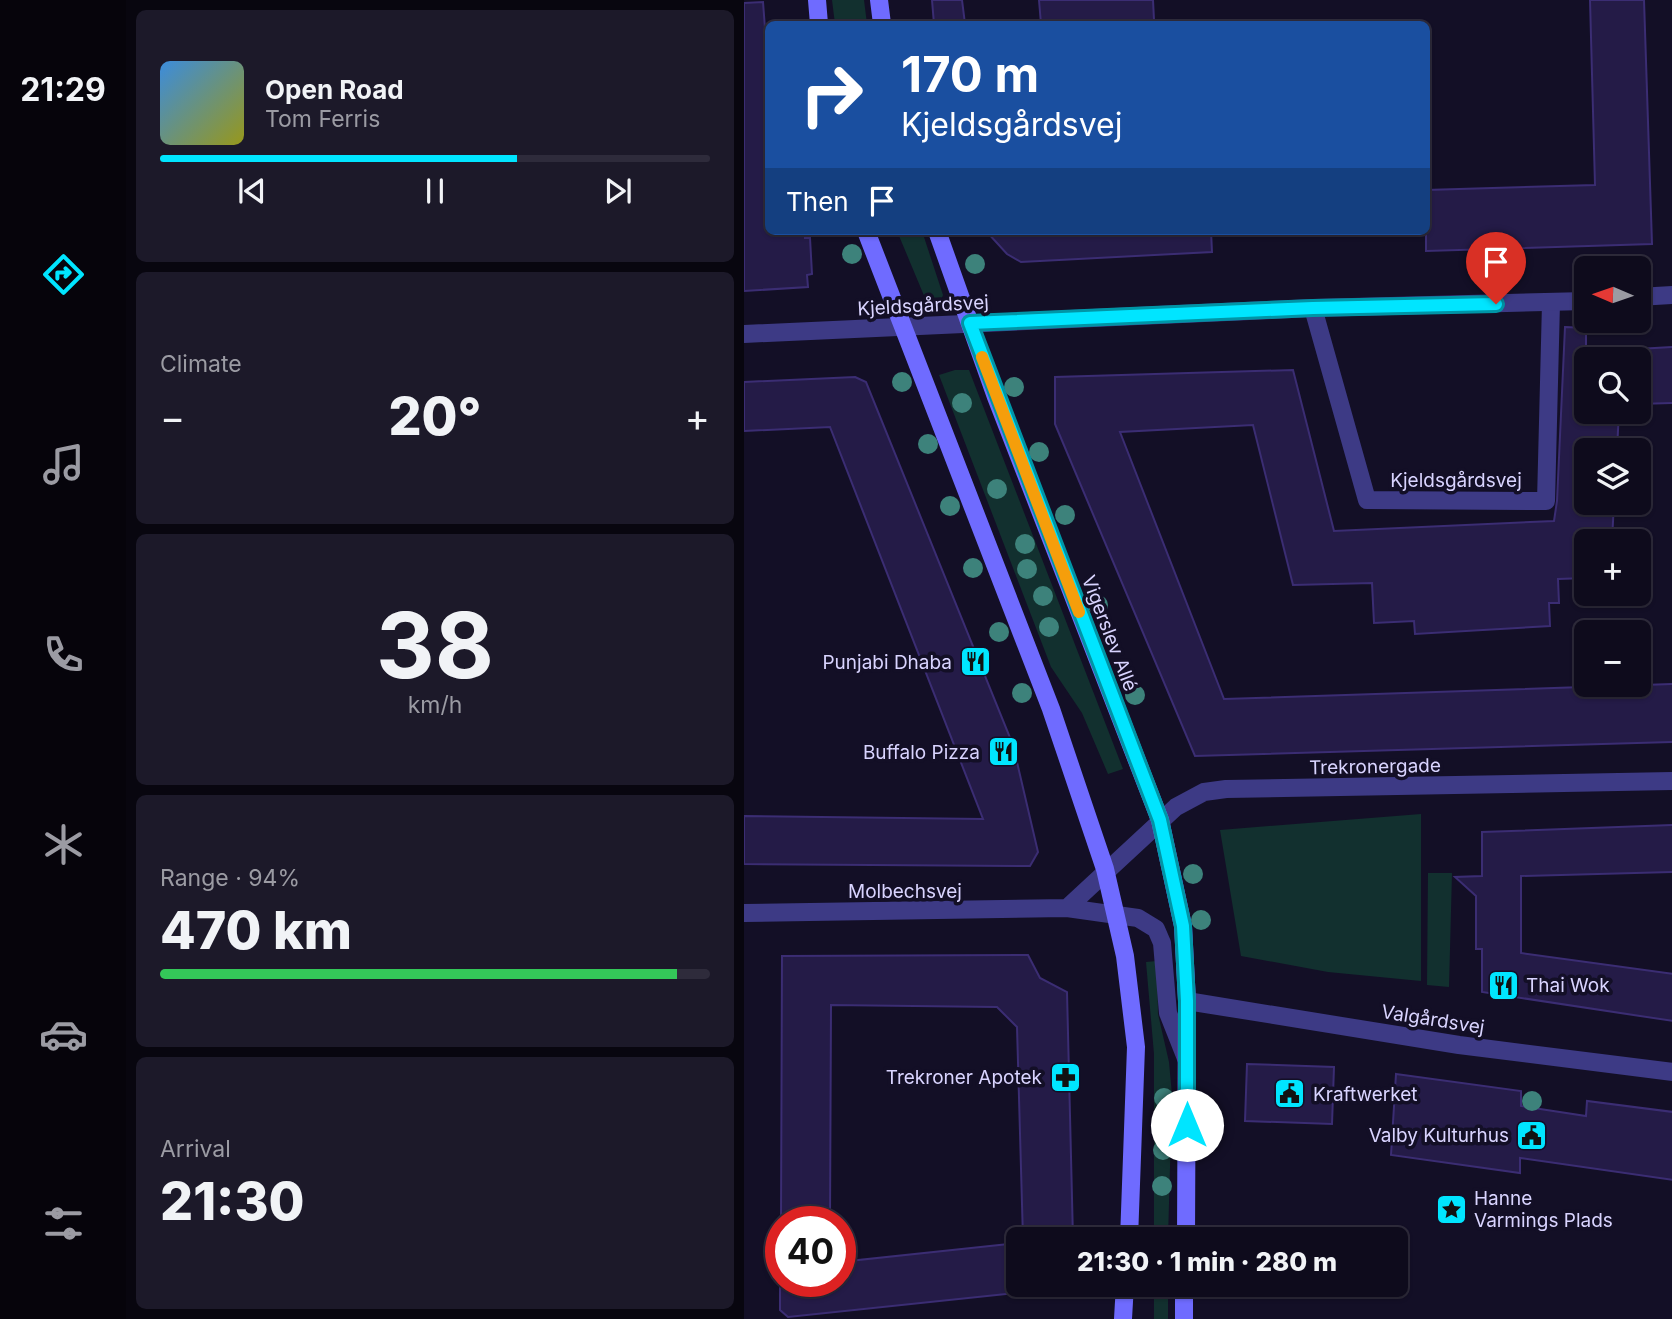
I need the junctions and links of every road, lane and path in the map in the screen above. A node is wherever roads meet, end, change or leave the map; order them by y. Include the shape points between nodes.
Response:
1 (817, 0) edge
2 (879, 0) edge
3 (819, 21) edge
4 (882, 21) edge
5 (868, 235) edge
6 (938, 235) edge
7 (1672, 295) edge
8 (1651, 296) edge
9 (1574, 302) edge
10 (1551, 303) junction
11 (1313, 308) junction
12 (970, 323) junction
13 (903, 327) junction
14 (744, 334) edge
15 (1672, 781) edge
16 (1160, 820) junction
17 (1105, 869) junction
18 (1067, 908) junction
19 (1115, 912) junction
20 (744, 913) edge
21 (1187, 1001) junction
22 (1187, 1061) junction
23 (1672, 1072) edge
24 (1129, 1227) edge
25 (1186, 1227) edge
26 (1123, 1297) edge
27 (1184, 1297) edge
28 (1118, 1318) edge
29 (1183, 1319) edge

1 - 3 street
2 - 4 street
5 - 13 street
6 - 12 street, Vigerslev Allé
7 - 8 street
9 - 10 street, Kjeldsgårdsvej
10 - 11 street, Kjeldsgårdsvej
10 - 11 street, Kjeldsgårdsvej via 1546,501 1367,500
11 - 12 street, Kjeldsgårdsvej
12 - 13 street, Kjeldsgårdsvej
12 - 16 street, Vigerslev Allé
13 - 14 street, Kjeldsgårdsvej
13 - 17 street via 1051,709
15 - 16 street, Trekronergade via 1226,789 1193,796
16 - 17 street, Trekronergade
16 - 21 street, Vigerslev Allé via 1180,908
17 - 18 street
17 - 19 street
18 - 19 street, Molbechsvej
18 - 20 street, Molbechsvej
19 - 22 street, Vigerslev Allé via 1145,920 1160,935 1168,1013
19 - 24 street via 1136,1047
21 - 22 street, Vigerslev Allé
21 - 23 street, Valgårdsvej via 1459,1045
22 - 25 street, Vigerslev Allé
26 - 28 street
27 - 29 street

